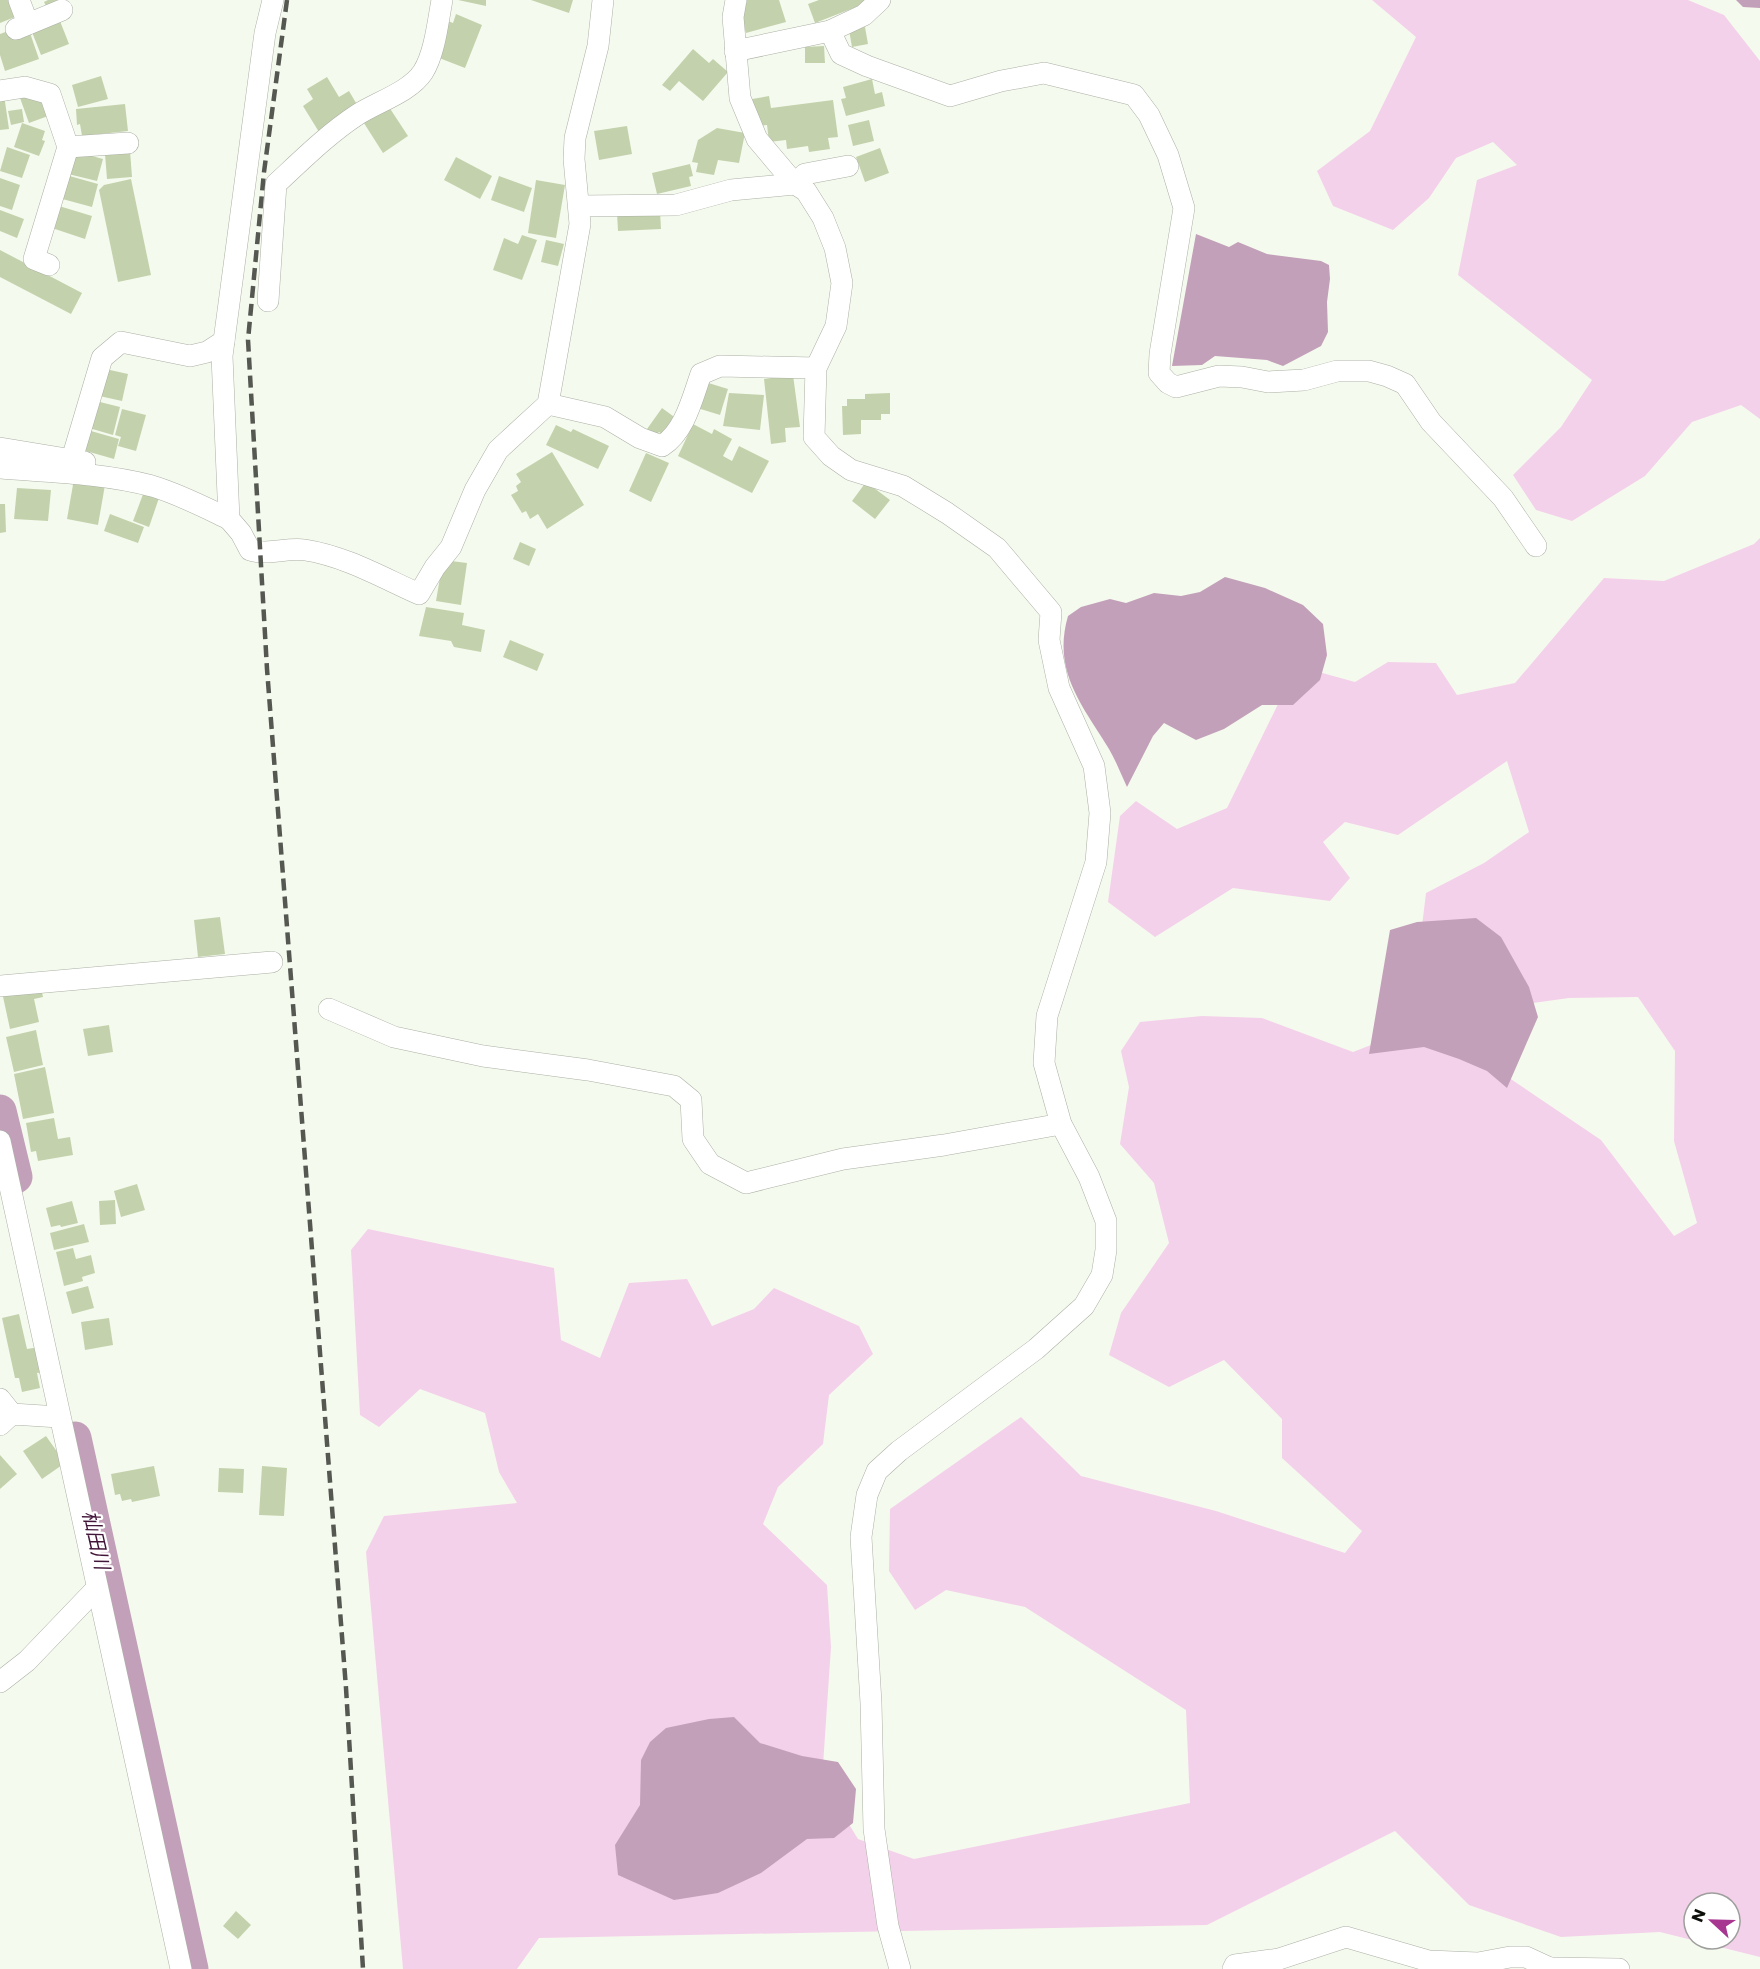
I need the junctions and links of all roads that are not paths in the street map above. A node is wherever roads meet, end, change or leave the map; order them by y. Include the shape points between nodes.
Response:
1 (19, 0) edge
2 (273, 0) edge
3 (441, 0) edge
4 (603, 0) edge
5 (736, 0) edge
6 (880, 0) edge
7 (62, 10) dead end
8 (830, 31) junction
9 (735, 51) junction
10 (0, 91) edge
11 (128, 143) dead end
12 (68, 147) junction
13 (848, 166) dead end
14 (795, 184) junction
15 (579, 206) junction
16 (49, 265) dead end
17 (268, 301) dead end
18 (224, 341) junction
19 (816, 369) junction
20 (548, 404) junction
21 (0, 448) edge
22 (72, 459) junction
23 (0, 468) edge
24 (229, 511) junction
25 (1536, 546) dead end
26 (272, 962) dead end
27 (0, 986) edge
28 (329, 1009) dead end
29 (1061, 1124) junction
30 (0, 1141) edge
31 (4, 1412) edge
32 (59, 1417) junction
33 (98, 1588) junction
34 (0, 1682) edge
35 (181, 1969) edge
36 (900, 1969) edge
37 (1233, 1969) edge
38 (1551, 1969) edge
39 (1618, 1969) edge

1 - 7 street via 22,27
2 - 18 street via 265,33
3 - 17 street via 435,38 423,73 400,92 358,114 311,150 276,184
4 - 15 street via 598,46 575,138
5 - 9 street
6 - 8 street via 864,15
8 - 9 street
8 - 25 street via 841,54 950,96 1044,72 1134,95 1149,115 1168,155 1184,208 1159,373 1176,387 1219,376 1268,382 1304,380 1338,371 1369,371 1405,384 1431,422 1503,498
9 - 14 street via 740,98 757,139
10 - 12 street via 25,87 50,94
11 - 12 street
12 - 16 street via 34,259
13 - 14 street via 805,174
14 - 15 street via 731,190 676,205
14 - 19 street via 806,191 824,218 842,283 836,326
15 - 20 street via 580,224
18 - 22 street via 207,352 190,356 121,342 102,358
18 - 24 street
19 - 20 street via 720,366 701,374 673,439 662,446 605,417
19 - 29 street via 814,436 831,456 851,470 903,486 998,548 1051,612 1049,640 1059,688 1095,766 1100,813 1096,862 1047,1016 1044,1063
20 - 24 street via 498,450 475,490 451,547 419,594 347,562 304,550 261,554 250,550
21 - 22 street
22 - 24 street via 191,486
23 - 24 street via 109,477 152,486
26 - 27 street
28 - 29 street via 394,1037 460,1052 674,1086 691,1100 693,1139 710,1164 746,1183 843,1159
29 - 36 street via 1089,1177 1106,1221 1102,1275 1084,1306 1036,1349 899,1450 877,1472 867,1495 861,1537 874,1829 888,1926
30 - 32 street
31 - 32 street
32 - 33 street
33 - 34 street via 27,1661
33 - 35 street
37 - 38 street via 1235,1965 1279,1959 1346,1937 1429,1961 1478,1963 1526,1957
38 - 39 street

